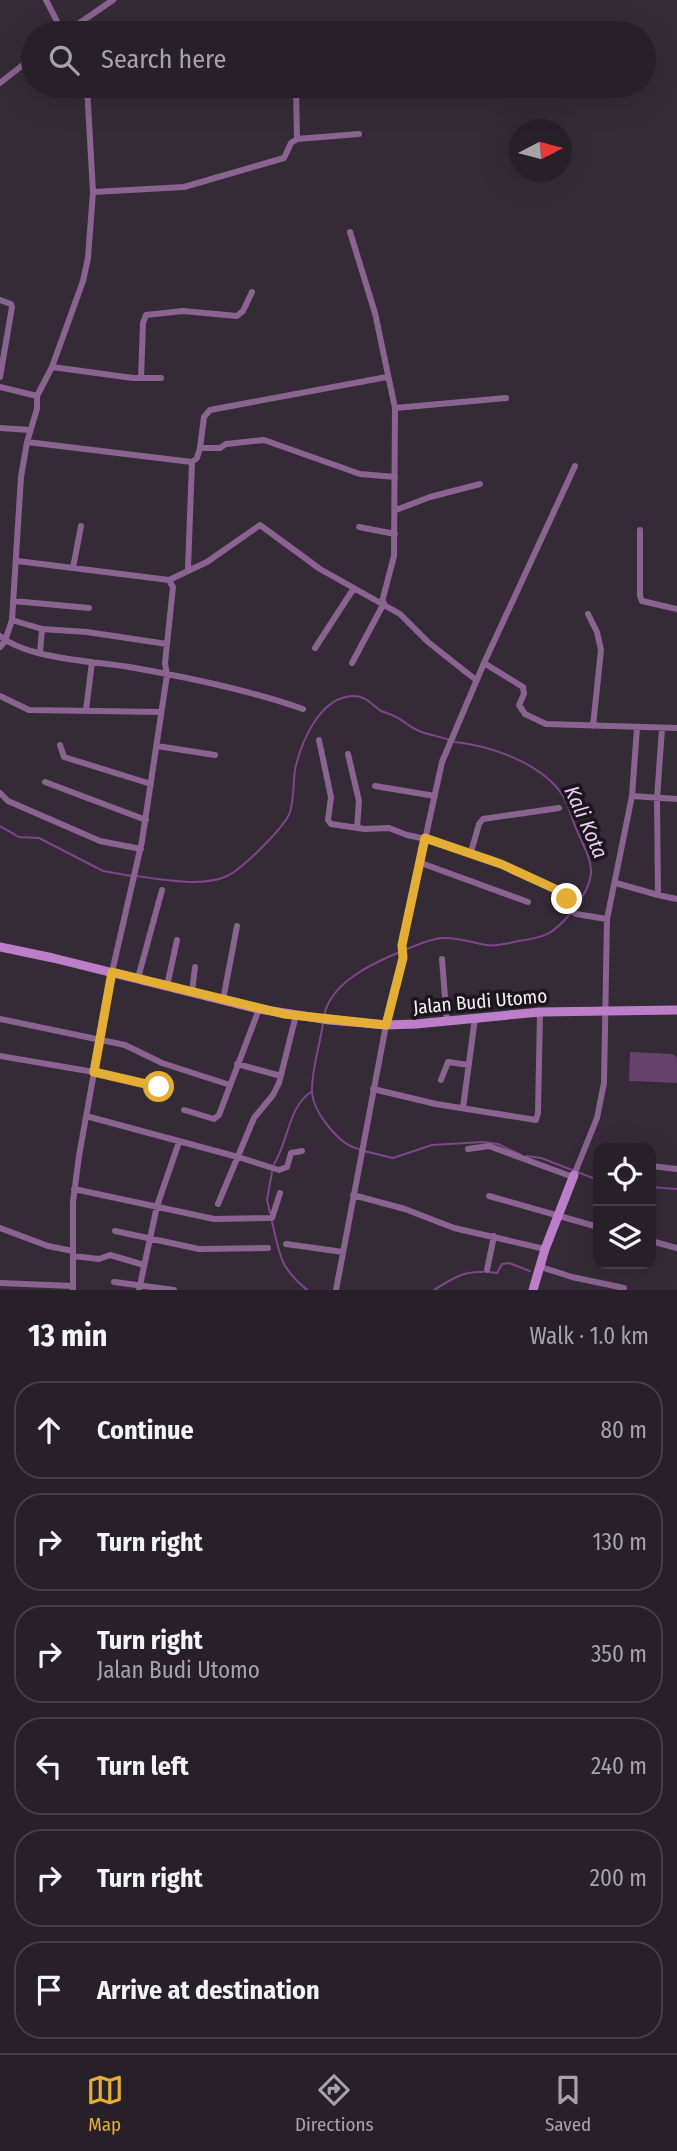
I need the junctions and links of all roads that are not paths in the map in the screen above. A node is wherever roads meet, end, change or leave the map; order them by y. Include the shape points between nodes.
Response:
1 (46, 0) edge
2 (113, 0) edge
3 (57, 21) edge
4 (82, 21) edge
5 (21, 66) edge
6 (0, 83) edge
7 (88, 98) edge
8 (296, 98) edge
9 (359, 134) dead end
10 (297, 139) junction
11 (93, 192) junction
12 (350, 232) dead end
13 (252, 292) dead end
14 (0, 300) edge
15 (52, 367) junction
16 (0, 377) edge
17 (161, 377) dead end
18 (387, 377) junction
19 (141, 378) junction
20 (0, 387) edge
21 (37, 396) junction
22 (506, 398) dead end
23 (395, 408) junction
24 (0, 428) edge
25 (30, 430) junction
26 (27, 442) junction
27 (200, 448) junction
28 (192, 462) junction
29 (575, 466) dead end
30 (395, 477) junction
31 (480, 484) dead end
32 (396, 510) junction
33 (81, 526) dead end
34 (359, 527) dead end
35 (640, 530) dead end
36 (395, 534) junction
37 (17, 561) junction
38 (73, 568) junction
39 (188, 569) junction
40 (169, 580) junction
41 (354, 588) junction
42 (13, 601) junction
43 (383, 603) junction
44 (89, 608) dead end
45 (677, 609) edge
46 (589, 614) dead end
47 (12, 620) junction
48 (42, 629) junction
49 (3, 638) edge
50 (167, 644) junction
51 (0, 647) edge
52 (316, 648) dead end
53 (40, 653) junction
54 (92, 662) junction
55 (352, 663) dead end
56 (484, 663) junction
57 (167, 675) junction
58 (476, 680) junction
59 (0, 696) edge
60 (303, 709) dead end
61 (86, 710) junction
62 (162, 712) junction
63 (593, 726) junction
64 (637, 728) junction
65 (662, 728) junction
66 (677, 728) edge
67 (319, 740) dead end
68 (60, 745) dead end
69 (157, 746) junction
70 (348, 754) dead end
71 (215, 755) dead end
72 (45, 782) dead end
73 (151, 784) junction
74 (375, 786) dead end
75 (0, 793) edge
76 (435, 796) junction
77 (632, 796) junction
78 (657, 799) junction
79 (677, 799) edge
80 (559, 808) dead end
81 (146, 820) junction
82 (357, 828) junction
83 (425, 838) junction
84 (141, 849) junction
85 (471, 852) junction
86 (421, 863) junction
87 (616, 883) junction
88 (162, 890) dead end
89 (657, 895) junction
90 (677, 899) edge
91 (528, 902) dead end
92 (607, 919) junction
93 (237, 926) dead end
94 (177, 940) dead end
95 (0, 947) edge
96 (442, 959) dead end
97 (195, 967) dead end
98 (112, 972) junction
99 (138, 978) junction
100 (167, 986) junction
101 (192, 992) junction
102 (223, 1000) junction
103 (259, 1009) junction
104 (677, 1010) edge
105 (604, 1012) junction
106 (540, 1013) junction
107 (296, 1015) junction
108 (475, 1018) junction
109 (0, 1019) edge
110 (447, 1022) junction
111 (386, 1025) junction
112 (100, 1039) junction
113 (0, 1056) edge
114 (237, 1064) junction
115 (469, 1065) junction
116 (94, 1072) junction
117 (281, 1076) junction
118 (442, 1080) dead end
119 (230, 1084) junction
120 (159, 1087) dead end
121 (373, 1089) junction
122 (463, 1108) junction
123 (184, 1110) dead end
124 (86, 1116) junction
125 (179, 1142) junction
126 (468, 1149) dead end
127 (302, 1151) dead end
128 (238, 1157) junction
129 (656, 1167) edge
130 (677, 1169) edge
131 (575, 1173) junction
132 (74, 1189) junction
133 (280, 1193) dead end
134 (353, 1195) junction
135 (489, 1196) dead end
136 (218, 1204) dead end
137 (157, 1206) junction
138 (558, 1216) junction
139 (593, 1226) edge
140 (0, 1228) edge
141 (115, 1231) dead end
142 (494, 1236) junction
143 (148, 1238) junction
144 (656, 1242) edge
145 (286, 1244) dead end
146 (268, 1248) dead end
147 (677, 1248) edge
148 (545, 1249) junction
149 (342, 1252) junction
150 (73, 1253) junction
151 (144, 1265) junction
152 (541, 1267) junction
153 (487, 1270) dead end
154 (114, 1282) dead end
155 (0, 1283) edge
156 (624, 1287) dead end
157 (73, 1288) edge
158 (139, 1288) edge
159 (174, 1290) edge
160 (336, 1290) edge
161 (533, 1290) edge

1 - 3 street
2 - 4 street
5 - 6 street
7 - 11 street
8 - 10 street
9 - 10 street
10 - 11 street via 284,158 184,187
11 - 15 street via 86,271
12 - 18 street via 375,313
13 - 19 street via 237,316 183,311 146,315
14 - 16 street via 12,307
15 - 19 street
15 - 21 street
17 - 19 street
18 - 23 street
18 - 27 street via 207,412
20 - 21 street
21 - 25 street
22 - 23 street
23 - 30 street
24 - 25 street
25 - 26 street
26 - 28 street
26 - 37 street
27 - 28 street
27 - 30 street via 264,440 360,474
28 - 39 street
29 - 56 street
30 - 32 street
31 - 32 street
32 - 36 street
33 - 38 street
34 - 36 street
35 - 45 street via 640,596 644,602
36 - 43 street
37 - 38 street
37 - 42 street
38 - 40 street
39 - 40 street
39 - 41 street via 207,562 260,525
40 - 50 street via 173,587
41 - 43 street
41 - 52 street
42 - 44 street
42 - 47 street
43 - 55 street
43 - 58 street
46 - 63 street via 601,650
47 - 48 street
47 - 49 street
48 - 50 street
48 - 53 street
49 - 51 street
49 - 53 street
50 - 57 street
53 - 54 street
54 - 57 street
54 - 61 street
56 - 58 street
56 - 63 street via 523,687 519,705 531,718 546,724
57 - 60 street via 267,696
57 - 62 street
58 - 76 street via 447,749
59 - 61 street via 29,710
61 - 62 street
62 - 69 street
63 - 64 street
64 - 65 street
64 - 77 street
65 - 66 street
65 - 78 street
67 - 82 street via 331,797 328,820
68 - 73 street via 64,757
69 - 71 street
69 - 73 street
70 - 82 street via 359,801
72 - 81 street
73 - 81 street
74 - 76 street
75 - 84 street via 8,801 100,841
76 - 83 street
77 - 78 street
77 - 87 street
78 - 79 street
78 - 89 street
80 - 85 street via 483,820
81 - 84 street
82 - 83 street via 389,828
83 - 85 street
83 - 86 street
84 - 98 street
85 - 92 street via 564,893 566,906 576,914
86 - 91 street
86 - 111 street
87 - 89 street
87 - 92 street
88 - 99 street
89 - 90 street
92 - 105 street
93 - 102 street
94 - 100 street
95 - 98 street, Jalan Budi Utomo
96 - 110 street
97 - 101 street
98 - 99 street, Jalan Budi Utomo
98 - 112 street
99 - 100 street, Jalan Budi Utomo
100 - 101 street, Jalan Budi Utomo
101 - 102 street, Jalan Budi Utomo
102 - 103 street, Jalan Budi Utomo
103 - 107 street, Jalan Budi Utomo
103 - 114 street
104 - 105 street, Jalan Budi Utomo
105 - 106 street, Jalan Budi Utomo
105 - 131 street via 601,1104
106 - 108 street, Jalan Budi Utomo
106 - 122 street via 536,1120
107 - 111 street, Jalan Budi Utomo
107 - 117 street
108 - 110 street, Jalan Budi Utomo
108 - 115 street
109 - 112 street
110 - 111 street, Jalan Budi Utomo
111 - 121 street
112 - 116 street
112 - 119 street
113 - 116 street
114 - 117 street
114 - 119 street
115 - 118 street via 448,1062
115 - 122 street
116 - 120 street
116 - 124 street
117 - 128 street via 273,1095 254,1118
119 - 123 street via 214,1119
121 - 122 street
121 - 134 street
124 - 125 street
124 - 132 street
125 - 128 street
125 - 137 street
126 - 131 street via 489,1146
127 - 128 street via 291,1153 283,1170
128 - 136 street
129 - 130 street
131 - 138 street
132 - 137 street
132 - 150 street
133 - 137 street via 270,1219 214,1219
134 - 142 street
134 - 149 street
135 - 138 street
137 - 143 street
138 - 139 street
138 - 148 street
140 - 150 street
141 - 143 street
142 - 148 street
142 - 153 street
143 - 146 street via 214,1250
143 - 151 street
144 - 147 street
145 - 149 street
148 - 152 street
149 - 160 street
150 - 151 street via 103,1259 110,1255
150 - 157 street
151 - 158 street
152 - 156 street
152 - 161 street
154 - 158 street
155 - 157 street
158 - 159 street

